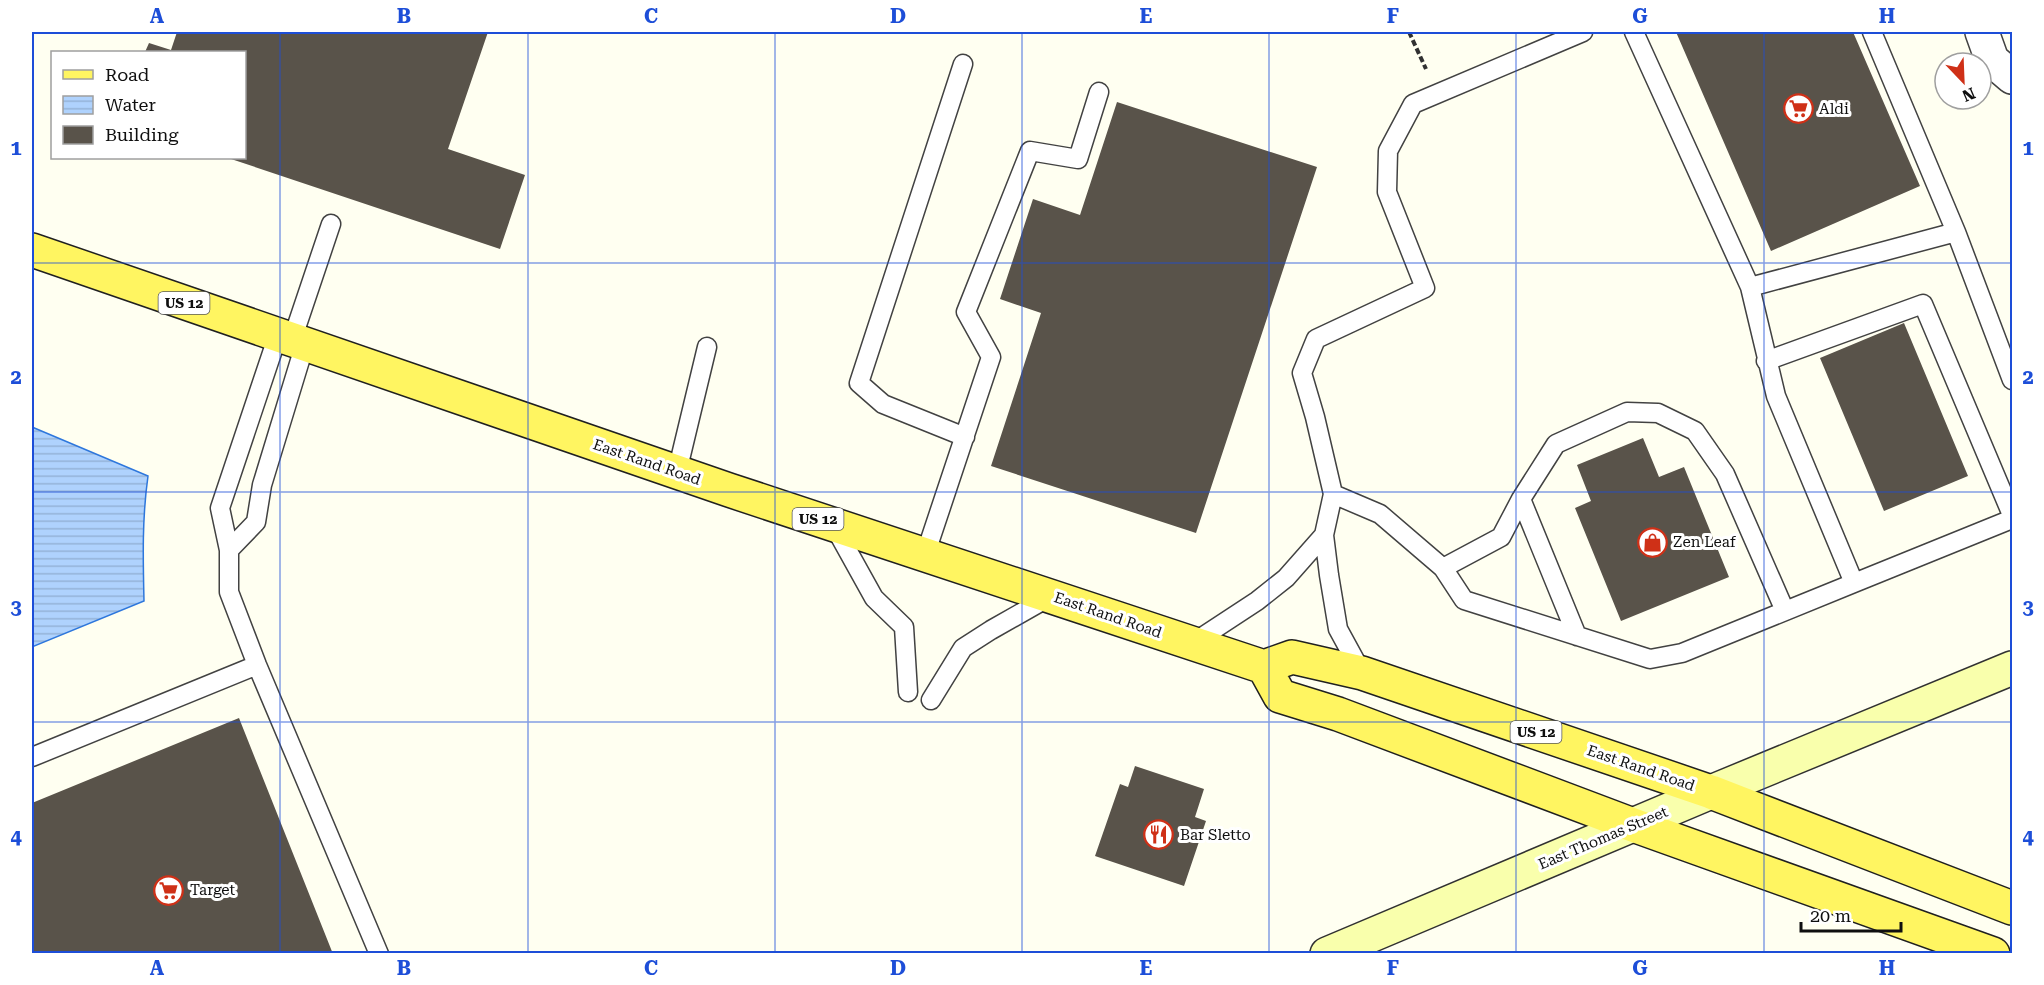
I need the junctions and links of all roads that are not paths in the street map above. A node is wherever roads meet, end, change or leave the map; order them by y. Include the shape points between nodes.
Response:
1 (1583, 32) edge
2 (1635, 32) edge
3 (1872, 32) edge
4 (1982, 32) edge
5 (963, 64) dead end
6 (2013, 77) edge
7 (1099, 92) dead end
8 (331, 224) dead end
9 (1956, 232) junction
10 (32, 250) edge
11 (1750, 287) junction
12 (292, 340) junction
13 (707, 347) dead end
14 (1766, 361) junction
15 (2013, 380) edge
16 (965, 436) junction
17 (677, 472) junction
18 (1333, 494) junction
19 (1521, 500) junction
20 (2013, 517) edge
21 (833, 524) junction
22 (1324, 536) junction
23 (229, 550) junction
24 (926, 555) junction
25 (1443, 568) junction
26 (1854, 583) junction
27 (1052, 596) junction
28 (1785, 611) junction
29 (1577, 636) junction
30 (1193, 644) junction
31 (257, 665) junction
32 (1264, 667) junction
33 (2013, 668) edge
34 (1362, 672) junction
35 (908, 692) dead end
36 (931, 700) dead end
37 (32, 757) edge
38 (1711, 792) junction
39 (1634, 825) junction
40 (2013, 908) edge
41 (379, 954) edge
42 (1327, 954) edge
43 (1993, 954) edge

1 - 18 lane via 1413,104 1388,151 1387,192 1425,288 1316,339 1302,373
2 - 11 lane
3 - 9 lane
4 - 6 street via 1992,60
5 - 16 lane via 859,383 883,404
7 - 16 lane via 1078,159 1030,151 966,312 992,357
8 - 12 lane
9 - 11 lane
9 - 15 lane
10 - 12 main road, East Rand Road / US 12
11 - 14 lane
12 - 17 main road, East Rand Road / US 12
12 - 23 lane via 256,522
12 - 23 lane via 220,507
13 - 17 lane
14 - 20 lane via 1923,304
14 - 26 lane via 1776,396
16 - 24 lane
17 - 21 main road, East Rand Road / US 12
18 - 22 lane
18 - 25 lane via 1380,514
19 - 25 lane via 1501,537
19 - 28 lane via 1556,444 1627,412 1658,413 1695,431 1725,474
19 - 29 lane
20 - 26 lane
21 - 24 main road, East Rand Road / US 12
21 - 35 lane via 874,598 904,627
22 - 30 lane via 1286,578
22 - 34 lane via 1338,629
23 - 31 lane via 229,592
24 - 27 main road, East Rand Road / US 12
25 - 29 lane via 1464,600
26 - 28 lane
27 - 30 main road, East Rand Road / US 12
27 - 36 lane via 963,648
28 - 29 lane via 1682,653 1650,659
30 - 32 main road, East Rand Road / US 12
31 - 37 lane
31 - 41 lane
32 - 34 main road, East Rand Road / US 12 via 1292,657
32 - 39 main road via 1280,696
33 - 38 street, East Thomas Street
34 - 38 main road, East Rand Road / US 12
38 - 39 street, East Thomas Street
38 - 40 main road, East Rand Road / US 12
39 - 42 street, East Thomas Street
39 - 43 main road

